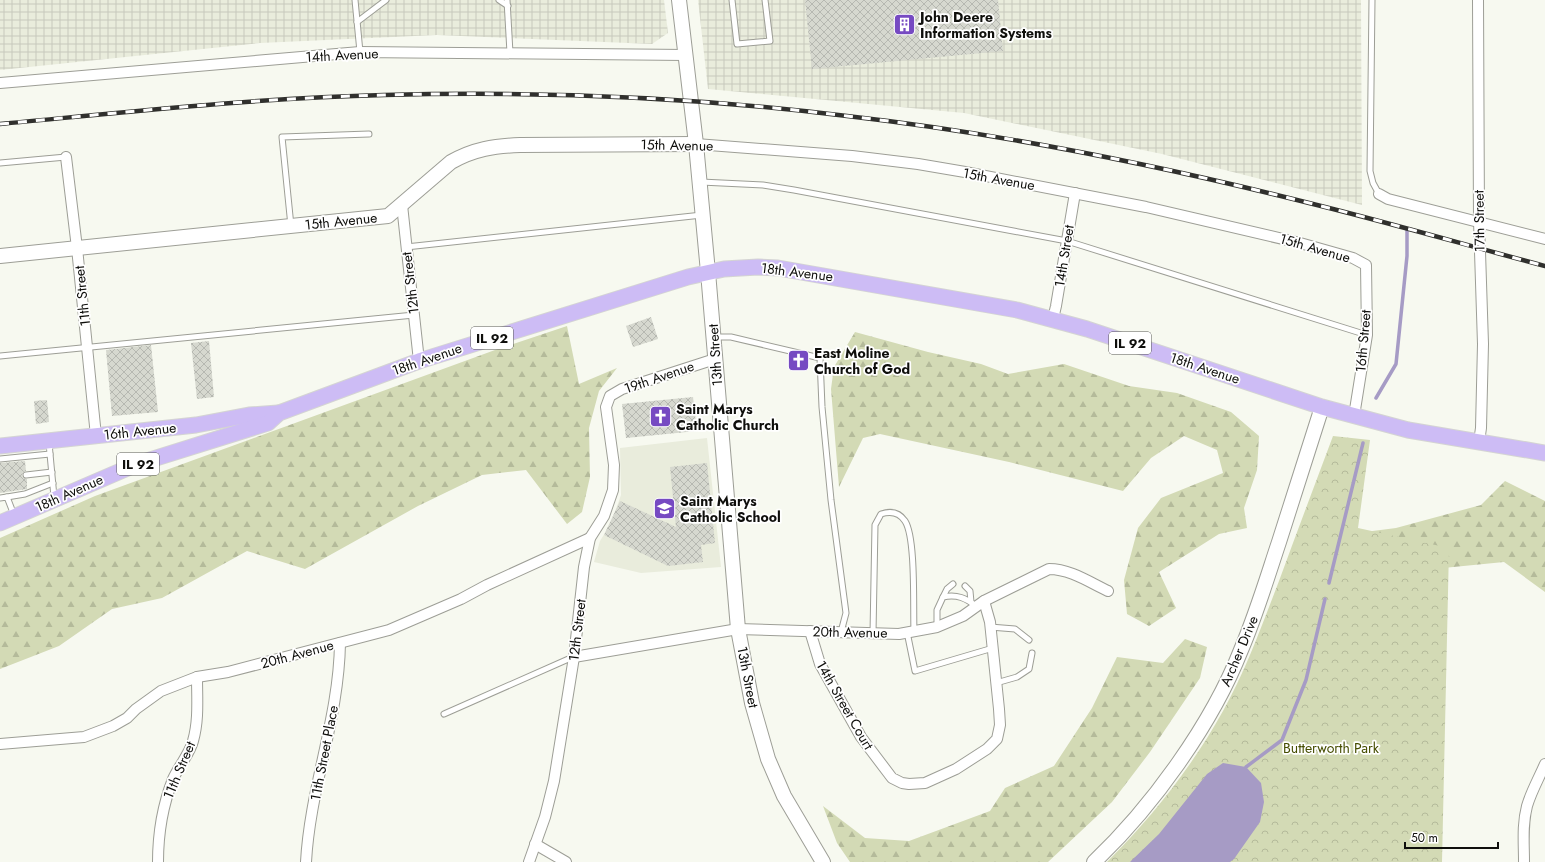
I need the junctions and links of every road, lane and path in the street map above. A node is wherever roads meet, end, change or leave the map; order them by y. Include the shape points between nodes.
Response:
1 (355, 0) edge
2 (386, 0) edge
3 (499, 0) edge
4 (679, 0) edge
5 (732, 0) edge
6 (765, 0) edge
7 (1372, 0) edge
8 (1478, 0) edge
9 (508, 3) edge
10 (357, 22) junction
11 (360, 52) junction
12 (510, 53) junction
13 (686, 55) junction
14 (0, 83) edge
15 (369, 134) dead end
16 (696, 144) junction
17 (66, 156) joint
18 (0, 163) edge
19 (699, 182) junction
20 (1075, 193) junction
21 (1379, 194) joint
22 (402, 206) junction
23 (702, 215) junction
24 (1479, 221) junction
25 (291, 227) junction
26 (1545, 239) edge
27 (1066, 241) junction
28 (406, 247) junction
29 (77, 248) junction
30 (0, 256) edge
31 (1366, 265) joint
32 (708, 272) junction
33 (414, 315) junction
34 (1053, 319) junction
35 (1367, 335) junction
36 (713, 337) junction
37 (88, 347) junction
38 (0, 356) edge
39 (715, 359) junction
40 (419, 361) junction
41 (608, 401) joint
42 (1322, 407) junction
43 (279, 413) junction
44 (1354, 416) junction
45 (96, 436) junction
46 (1479, 442) junction
47 (0, 446) edge
48 (50, 447) junction
49 (1545, 453) edge
50 (0, 459) edge
51 (52, 472) junction
52 (26, 475) dead end
53 (53, 483) junction
54 (7, 497) junction
55 (0, 498) edge
56 (54, 499) junction
57 (15, 518) junction
58 (0, 524) edge
59 (590, 538) junction
60 (953, 584) dead end
61 (965, 586) dead end
62 (1108, 591) dead end
63 (943, 597) junction
64 (978, 603) junction
65 (937, 627) junction
66 (990, 627) junction
67 (738, 629) junction
68 (810, 631) junction
69 (841, 632) junction
70 (910, 632) junction
71 (873, 633) junction
72 (1029, 640) dead end
73 (340, 643) junction
74 (993, 648) junction
75 (1032, 653) dead end
76 (574, 656) junction
77 (197, 677) junction
78 (996, 683) junction
79 (444, 714) dead end
80 (0, 744) edge
81 (1545, 764) edge
82 (535, 844) junction
83 (158, 862) edge
84 (306, 862) edge
85 (529, 862) edge
86 (566, 862) edge
87 (823, 862) edge
88 (1094, 862) edge
89 (1524, 862) edge

1 - 10 lane
2 - 10 lane
3 - 9 lane
4 - 13 street, 13th Street
5 - 6 lane via 736,44 770,41
7 - 21 lane via 1370,171
8 - 24 street, 17th Street
9 - 12 lane
10 - 11 lane
11 - 12 street, 14th Avenue
11 - 14 street, 14th Avenue
12 - 13 street, 14th Avenue
13 - 16 street, 13th Street
15 - 25 lane via 282,137
16 - 19 street, 13th Street
16 - 20 street, 15th Avenue via 903,162
16 - 22 street, 15th Avenue via 490,147 451,162
17 - 18 lane
17 - 29 street, 11th Street
19 - 23 street, 13th Street
19 - 27 lane via 763,185
20 - 27 street, 14th Street
20 - 31 street, 15th Avenue via 1300,243 1353,258
21 - 24 street via 1388,199
22 - 25 street, 15th Avenue via 388,216
22 - 28 street, 12th Street
23 - 28 lane
23 - 32 street, 13th Street
24 - 26 street
24 - 46 street, 17th Street via 1483,344
25 - 29 street, 15th Avenue
27 - 34 street, 14th Street
27 - 35 lane
28 - 33 street, 12th Street
29 - 30 street, 15th Avenue
29 - 37 street, 11th Street
31 - 35 street, 16th Street
32 - 34 main road, 18th Avenue / IL 92 via 742,267 778,268 1017,310
32 - 36 street, 13th Street
32 - 40 main road, 18th Avenue / IL 92
33 - 37 lane
33 - 40 street, 12th Street
34 - 42 main road, 18th Avenue / IL 92
35 - 44 street, 16th Street
36 - 39 street, 13th Street
36 - 69 lane via 731,337 820,358 831,500 846,613
37 - 38 lane
37 - 45 street, 11th Street
39 - 41 street, 19th Avenue via 622,389 610,396
39 - 67 street, 13th Street
40 - 43 main road, 18th Avenue / IL 92
41 - 59 street, 12th Street via 607,417 614,465 613,490 604,516
42 - 44 main road, 18th Avenue / IL 92
42 - 88 street, Archer Drive via 1261,598 1241,651 1224,686 1179,761 1140,814
43 - 45 main road, 16th Avenue / IL 92
43 - 56 main road, 18th Avenue / IL 92 via 268,423 137,464
44 - 46 main road, 18th Avenue / IL 92 via 1408,430
45 - 48 main road, 16th Avenue / IL 92
46 - 49 main road, 18th Avenue / IL 92
47 - 48 main road, 16th Avenue / IL 92
48 - 50 lane
48 - 51 lane
51 - 52 lane
51 - 53 lane
53 - 54 lane via 26,494
53 - 56 lane
54 - 55 lane
54 - 57 lane
56 - 57 main road, 18th Avenue / IL 92
57 - 58 main road, 18th Avenue / IL 92
59 - 73 street, 20th Avenue via 389,630
59 - 76 street, 12th Street via 584,567
60 - 63 lane
61 - 64 lane
62 - 64 street, 20th Avenue via 1069,572 1048,569
63 - 64 lane via 952,595
63 - 65 lane via 937,610
64 - 65 street, 20th Avenue via 964,616
64 - 66 street, 14th Street Court
65 - 70 street, 20th Avenue
66 - 72 lane via 1015,629
66 - 74 street, 14th Street Court
67 - 68 street, 20th Avenue
67 - 76 street, 20th Avenue
67 - 87 street, 13th Street via 752,703 768,759 784,796
68 - 69 street, 20th Avenue
68 - 78 street, 14th Street Court via 820,664 861,738 892,778 902,783 925,783 941,776 987,749 997,739 1000,725
69 - 71 street, 20th Avenue
70 - 71 street, 20th Avenue
70 - 71 lane via 910,532 905,520 893,512 881,514 875,525
70 - 74 lane via 915,671
73 - 77 street, 20th Avenue via 228,672
73 - 84 street, 11th Street Place via 338,678 310,825
74 - 78 street, 14th Street Court
75 - 78 lane via 1028,669 1017,677
76 - 79 lane
76 - 82 street, 12th Street via 554,781
77 - 80 street, 20th Avenue via 161,691 127,718 84,738
77 - 83 street, 11th Street via 197,722 192,743 173,779 164,807 158,837
81 - 89 street via 1525,814
82 - 85 street, 12th Street
82 - 86 street

